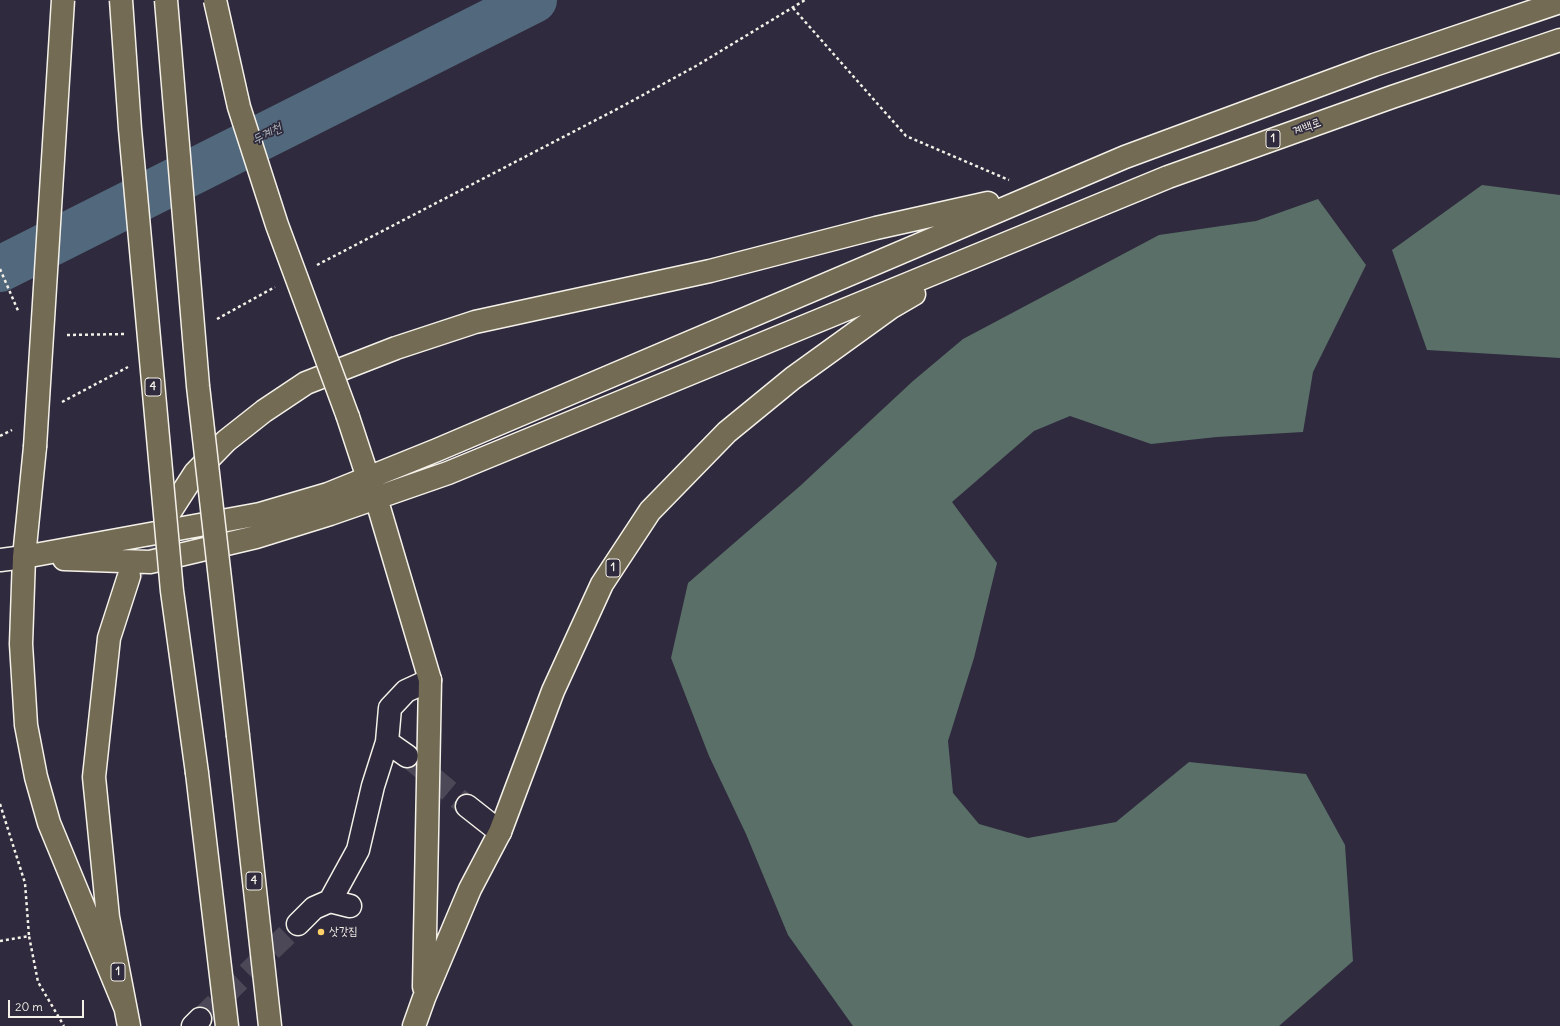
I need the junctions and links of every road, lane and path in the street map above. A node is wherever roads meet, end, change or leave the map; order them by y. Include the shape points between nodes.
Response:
1 (63, 0) edge
2 (121, 0) edge
3 (166, 0) edge
4 (215, 0) edge
5 (805, 0) edge
6 (1560, 2) edge
7 (792, 8) junction
8 (1560, 40) edge
9 (1038, 193) junction
10 (991, 250) junction
11 (312, 268) dead end
12 (0, 269) edge
13 (277, 286) dead end
14 (20, 316) dead end
15 (211, 322) dead end
16 (132, 334) dead end
17 (63, 335) dead end
18 (132, 365) dead end
19 (58, 405) dead end
20 (17, 426) dead end
21 (0, 436) edge
22 (368, 478) junction
23 (376, 498) junction
24 (166, 518) tunnel mouth
25 (24, 557) junction
26 (0, 560) edge
27 (130, 576) tunnel mouth
28 (430, 680) junction
29 (387, 742) junction
30 (406, 756) tunnel mouth
31 (0, 804) edge
32 (466, 806) tunnel mouth
33 (500, 832) junction
34 (298, 924) tunnel mouth
35 (29, 936) junction
36 (0, 941) edge
37 (424, 998) junction
38 (127, 1017) edge
39 (64, 1026) edge
40 (227, 1026) edge
41 (270, 1026) edge
42 (414, 1026) edge

1 - 25 main road, bridge via 35,447
2 - 40 main road, 4, bridge via 130,129 172,591
3 - 41 main road, 4, bridge via 198,386
4 - 22 main road, bridge via 239,107 277,225
5 - 7 path
6 - 9 main road via 1359,71 1125,157
7 - 9 path via 906,136
7 - 11 path via 696,66 619,108
8 - 10 main road, 계백로 / 1 via 1168,176
9 - 22 main road
9 - 24 main road via 876,228 710,271 475,322 396,348 306,383 264,411 226,441 195,473
10 - 23 main road via 448,473
10 - 33 main road, 1 via 890,308 793,378 727,432 650,511 602,584 553,691
12 - 14 path
13 - 15 path
16 - 17 path
18 - 19 path
20 - 21 path
22 - 23 main road
22 - 25 main road via 328,494 260,514
23 - 25 main road via 256,537 150,562
23 - 28 main road
25 - 26 street
25 - 38 main road via 21,644 26,725 36,777 49,823
27 - 38 main road, 1 via 109,638 94,777 108,917
28 - 29 street via 406,690 390,708
28 - 37 main road
29 - 30 street
29 - 34 street via 373,786 358,850 340,904 314,908
31 - 35 path via 25,883
32 - 33 street
33 - 37 main road, 1 via 470,889
35 - 36 path
35 - 39 path via 38,982
37 - 42 main road, 1

